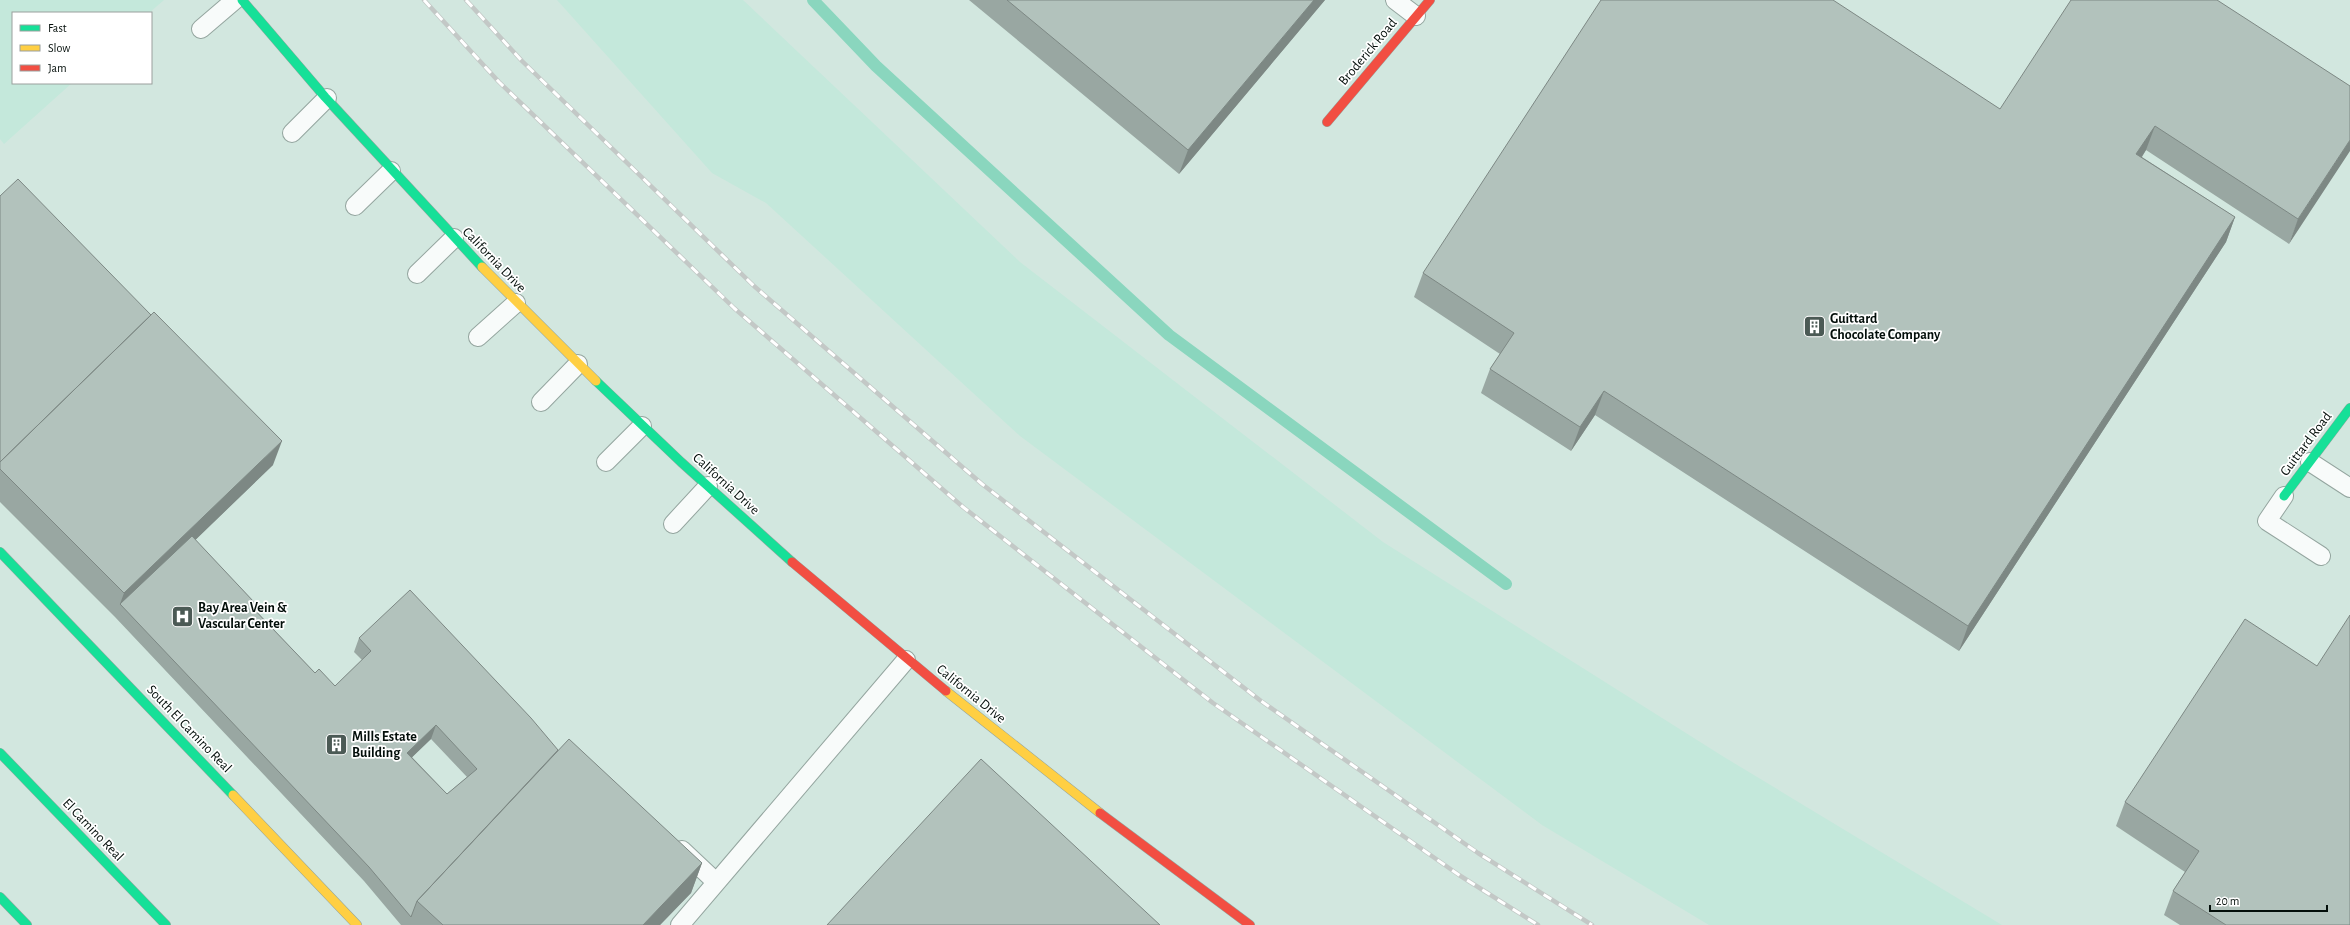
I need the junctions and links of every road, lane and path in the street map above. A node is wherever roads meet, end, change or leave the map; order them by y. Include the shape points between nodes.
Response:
1 (235, 0) edge
2 (242, 0) edge
3 (1395, 0) edge
4 (1430, 0) edge
5 (1416, 16) junction
6 (201, 29) dead end
7 (327, 98) junction
8 (1327, 122) dead end
9 (292, 134) dead end
10 (391, 171) junction
11 (355, 206) dead end
12 (454, 238) junction
13 (417, 274) dead end
14 (516, 304) junction
15 (478, 337) dead end
16 (578, 364) junction
17 (541, 402) dead end
18 (2350, 408) edge
19 (642, 426) junction
20 (606, 462) dead end
21 (2310, 462) junction
22 (708, 486) junction
23 (2350, 488) edge
24 (2284, 496) joint
25 (673, 524) dead end
26 (0, 552) edge
27 (2322, 556) dead end
28 (906, 660) junction
29 (0, 754) edge
30 (672, 840) edge
31 (716, 882) junction
32 (0, 897) edge
33 (27, 925) edge
34 (166, 925) edge
35 (357, 925) edge
36 (680, 925) edge
37 (1250, 925) edge

1 - 6 lane
2 - 7 street, California Drive
3 - 5 lane
4 - 5 street, Broderick Road
5 - 8 street, Broderick Road
7 - 9 lane
7 - 10 street, California Drive
10 - 11 lane
10 - 12 street, California Drive
12 - 13 lane
12 - 14 street, California Drive
14 - 15 lane
14 - 16 street, California Drive
16 - 17 lane
16 - 19 street, California Drive
18 - 21 street, Guittard Road
19 - 20 lane
19 - 22 street, California Drive
21 - 23 lane
21 - 24 street, Guittard Road
22 - 25 lane
22 - 28 street, California Drive
24 - 27 lane via 2267,521
26 - 35 street, South El Camino Real
28 - 31 lane
28 - 37 street, California Drive via 1056,781
29 - 34 street, El Camino Real
30 - 31 lane
31 - 36 lane
32 - 33 street

